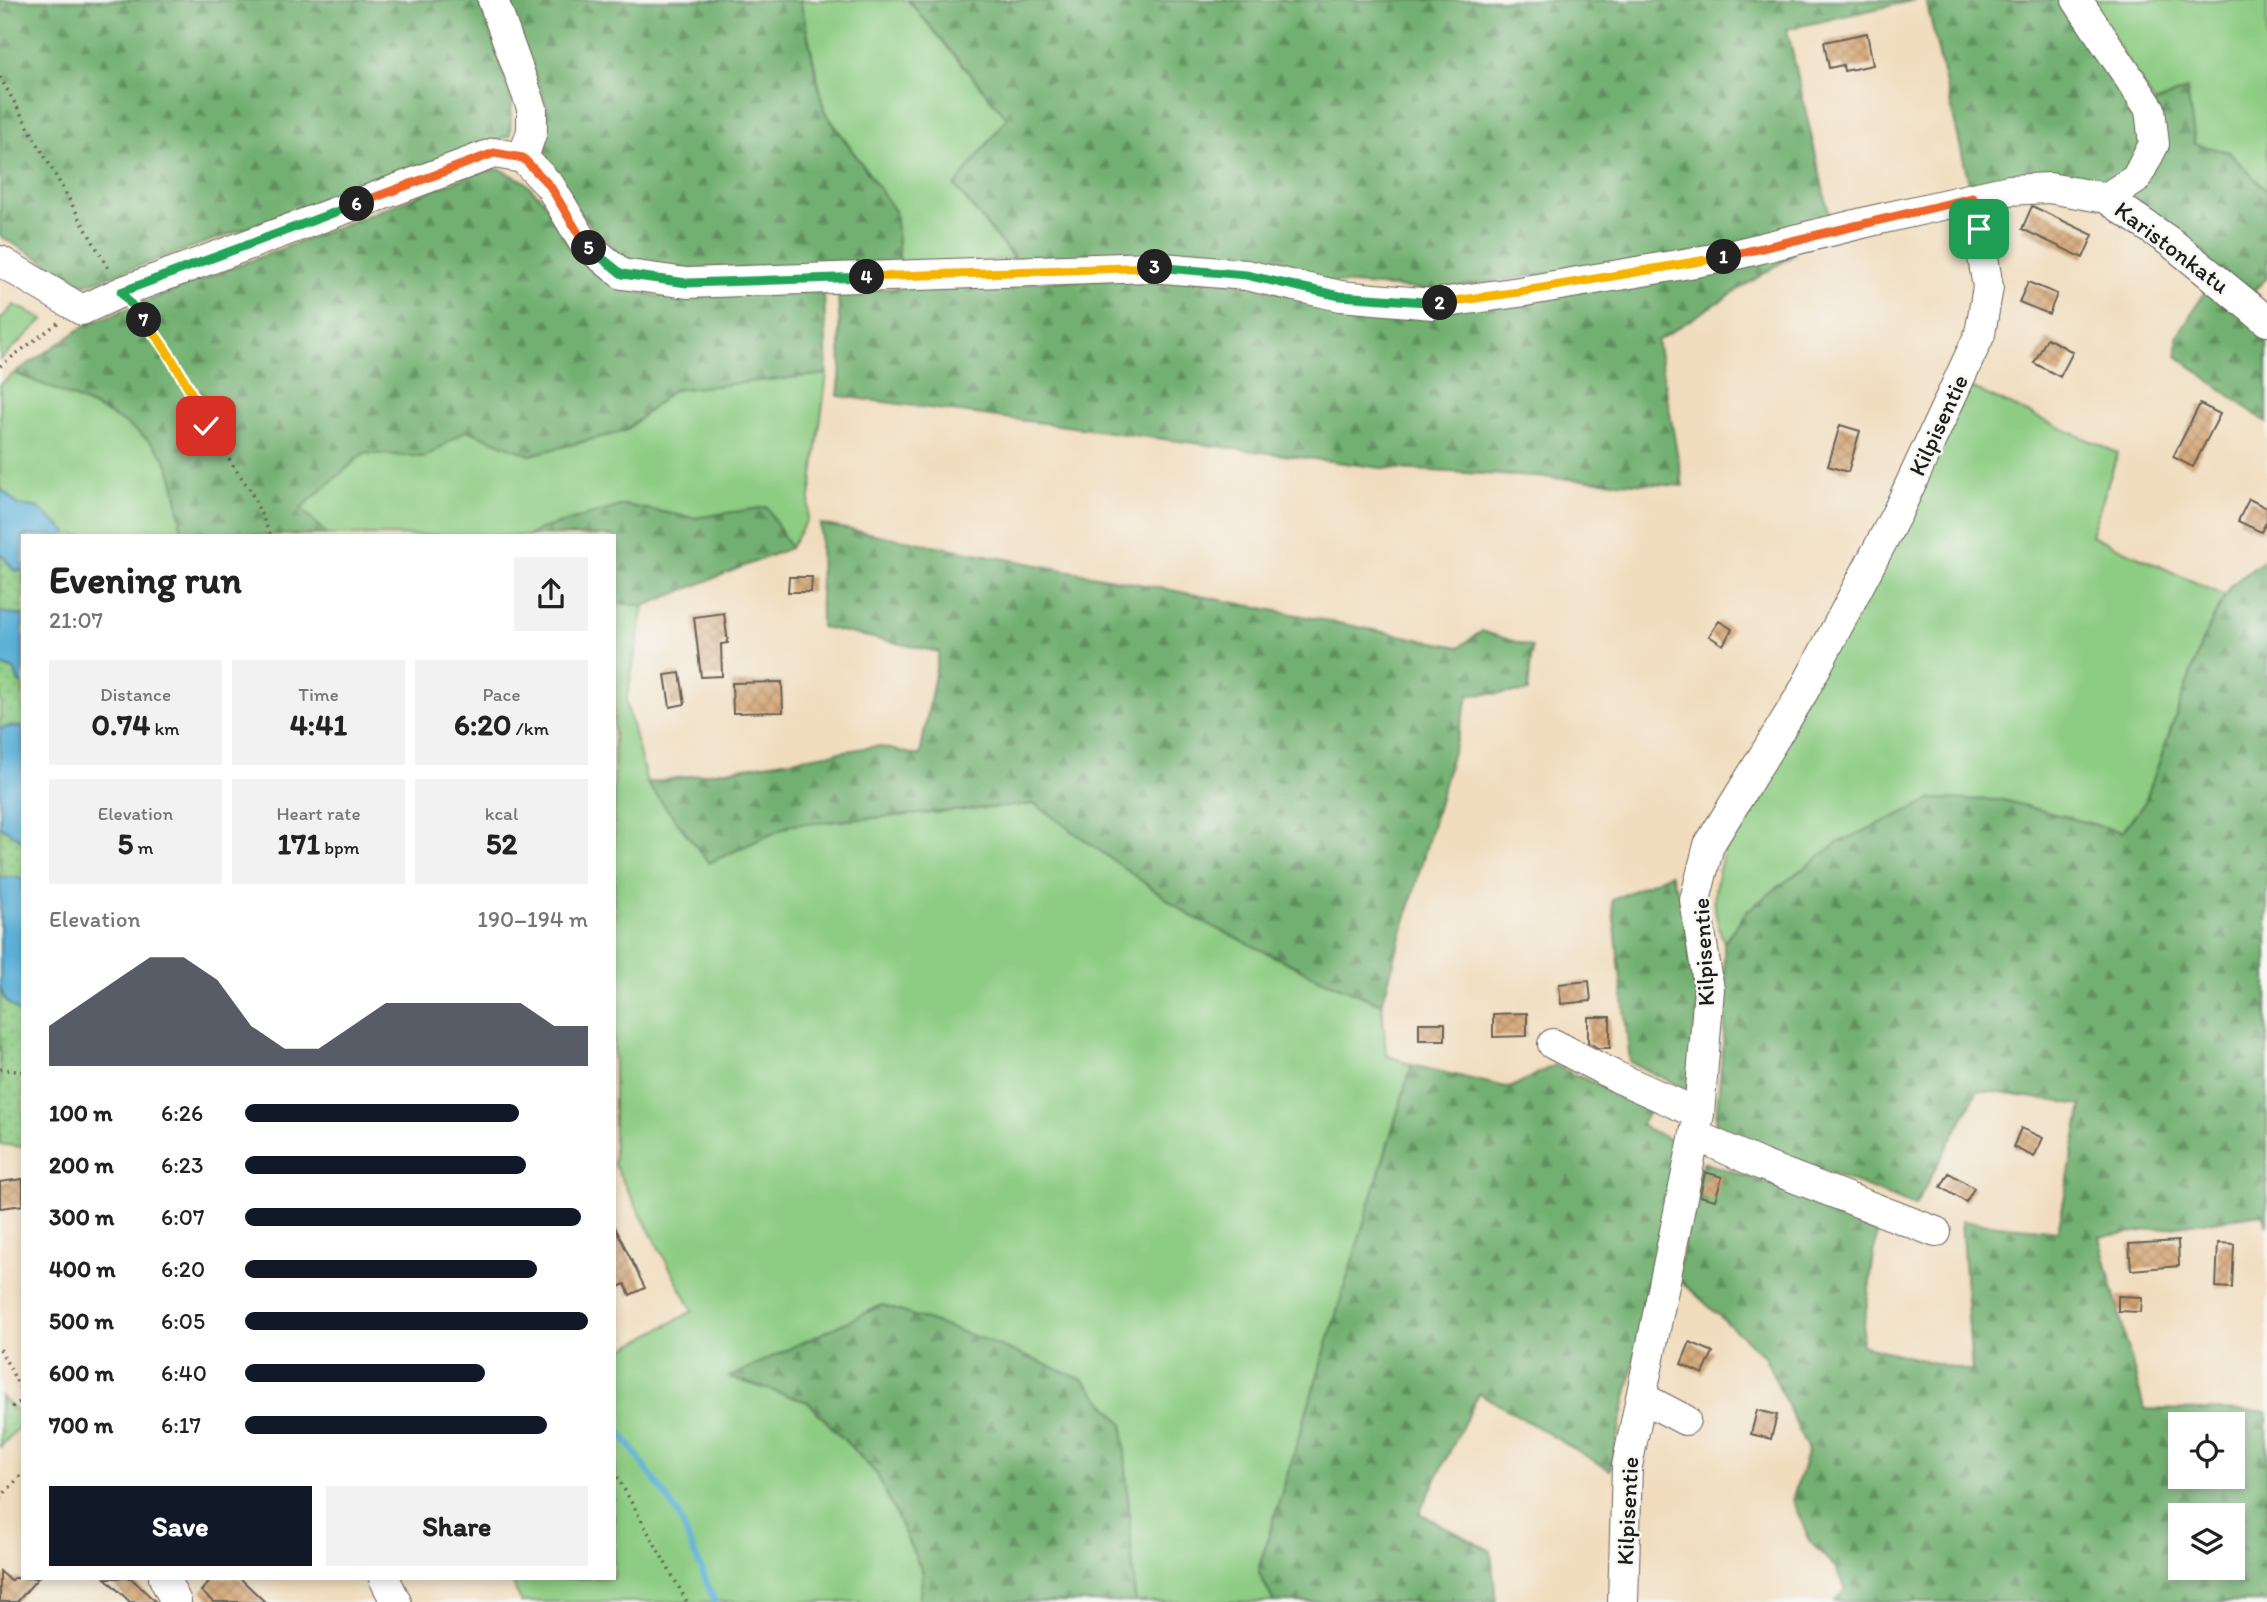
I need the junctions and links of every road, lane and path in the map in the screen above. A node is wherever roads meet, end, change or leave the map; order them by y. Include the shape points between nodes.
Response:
1 (493, 0) edge
2 (2077, 0) edge
3 (0, 77) edge
4 (523, 158) junction
5 (1973, 198) junction
6 (2106, 198) junction
7 (0, 261) edge
8 (121, 292) junction
9 (2260, 308) edge
10 (82, 310) junction
11 (0, 366) edge
12 (270, 534) edge
13 (1553, 1044) dead end
14 (0, 1069) edge
15 (21, 1072) edge
16 (1697, 1124) junction
17 (1936, 1231) dead end
18 (0, 1349) edge
19 (21, 1390) edge
20 (1641, 1397) junction
21 (21, 1401) edge
22 (12, 1407) dead end
23 (1685, 1420) dead end
24 (21, 1475) edge
25 (616, 1475) edge
26 (0, 1498) edge
27 (165, 1580) edge
28 (385, 1580) edge
29 (176, 1602) edge
30 (396, 1602) edge
31 (687, 1602) edge
32 (1623, 1602) edge

1 - 4 street via 532,108 532,131
2 - 6 street via 2150,109 2154,144 2136,178
3 - 8 path
4 - 5 street, Karistonkatu via 550,186 584,243 622,274 687,283 1151,267 1246,275 1340,296 1433,304 1725,257
4 - 8 street via 494,153
5 - 6 street, Karistonkatu via 2049,188
5 - 16 street, Kilpisentie via 1988,287 1980,334 1898,511 1803,692 1709,845 1695,900 1709,989
6 - 9 street, Karistonkatu
7 - 10 street
8 - 10 street
8 - 12 path via 193,393 206,426 250,490
10 - 11 path
13 - 16 street
14 - 15 path
16 - 17 street via 1762,1166
16 - 20 street, Kilpisentie
18 - 19 path
20 - 23 street
20 - 32 street, Kilpisentie via 1627,1466
21 - 22 path
24 - 26 path
25 - 31 path
27 - 29 street
28 - 30 street

